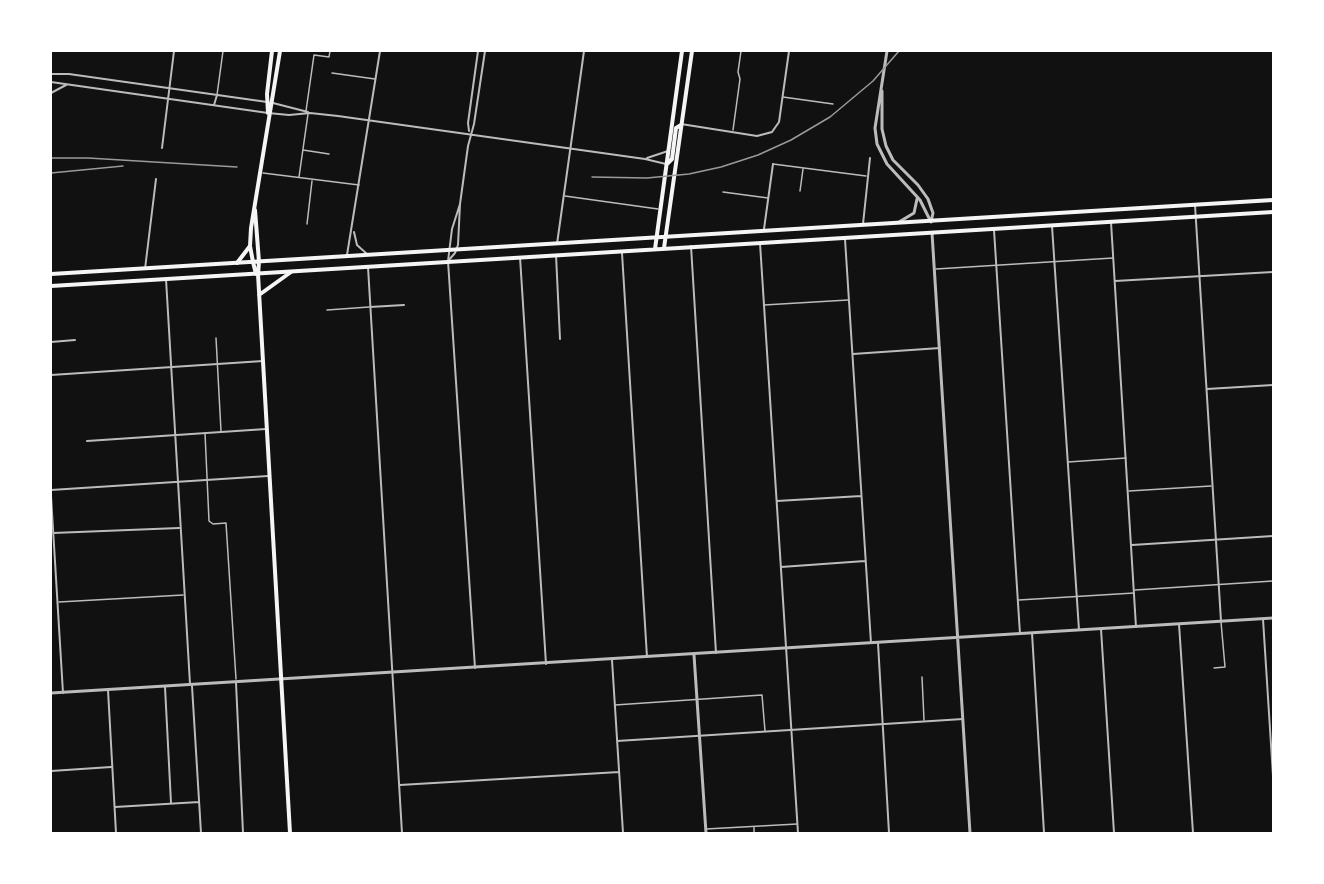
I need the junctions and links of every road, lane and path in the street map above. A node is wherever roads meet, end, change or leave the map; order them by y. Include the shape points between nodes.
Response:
1 (174, 51) edge
2 (223, 51) edge
3 (272, 51) edge
4 (280, 51) edge
5 (330, 51) edge
6 (380, 51) edge
7 (478, 51) edge
8 (485, 51) edge
9 (584, 51) edge
10 (682, 51) edge
11 (692, 51) edge
12 (741, 51) edge
13 (789, 51) edge
14 (886, 51) edge
15 (332, 73) dead end
16 (51, 74) edge
17 (375, 79) junction
18 (51, 82) edge
19 (882, 83) junction
20 (71, 84) junction
21 (169, 88) junction
22 (51, 93) edge
23 (217, 95) junction
24 (169, 97) junction
25 (783, 97) junction
26 (270, 103) junction
27 (833, 104) dead end
28 (214, 105) junction
29 (308, 113) junction
30 (269, 115) junction
31 (369, 120) junction
32 (681, 124) junction
33 (733, 132) junction
34 (470, 134) junction
35 (162, 148) dead end
36 (571, 148) junction
37 (303, 150) junction
38 (668, 151) junction
39 (329, 154) dead end
40 (870, 158) dead end
41 (645, 159) junction
42 (666, 164) junction
43 (773, 164) joint
44 (803, 168) junction
45 (259, 172) junction
46 (867, 176) junction
47 (298, 178) junction
48 (156, 179) dead end
49 (312, 180) junction
50 (359, 185) junction
51 (800, 191) dead end
52 (723, 192) dead end
53 (564, 196) junction
54 (917, 197) junction
55 (769, 198) junction
56 (1273, 200) edge
57 (460, 204) junction
58 (1195, 205) junction
59 (254, 207) junction
60 (660, 210) junction
61 (1273, 212) edge
62 (1196, 217) junction
63 (931, 222) junction
64 (1110, 222) junction
65 (897, 223) junction
66 (307, 224) dead end
67 (863, 225) junction
68 (1052, 225) junction
69 (353, 229) junction
70 (994, 229) junction
71 (764, 231) junction
72 (932, 232) junction
73 (665, 237) junction
74 (845, 237) junction
75 (656, 238) junction
76 (760, 243) junction
77 (557, 244) junction
78 (250, 246) junction
79 (691, 246) junction
80 (664, 248) junction
81 (655, 249) junction
82 (449, 250) junction
83 (457, 250) junction
84 (621, 251) junction
85 (369, 255) junction
86 (556, 255) junction
87 (347, 257) junction
88 (520, 257) junction
89 (1113, 258) junction
90 (448, 261) junction
91 (1055, 261) junction
92 (256, 262) junction
93 (236, 263) junction
94 (996, 265) junction
95 (368, 267) junction
96 (145, 269) junction
97 (935, 269) junction
98 (291, 272) junction
99 (1273, 272) edge
100 (51, 274) edge
101 (257, 274) junction
102 (1199, 276) junction
103 (166, 279) junction
104 (1114, 281) junction
105 (51, 286) edge
106 (259, 295) junction
107 (849, 300) junction
108 (404, 305) dead end
109 (764, 305) junction
110 (370, 308) junction
111 (327, 310) dead end
112 (216, 338) dead end
113 (560, 339) dead end
114 (75, 340) dead end
115 (51, 342) edge
116 (940, 348) junction
117 (853, 354) junction
118 (263, 361) junction
119 (217, 364) junction
120 (171, 367) junction
121 (51, 375) edge
122 (1273, 385) edge
123 (1207, 389) junction
124 (266, 429) junction
125 (205, 432) junction
126 (221, 432) junction
127 (175, 435) junction
128 (87, 441) dead end
129 (1126, 458) junction
130 (1067, 462) junction
131 (268, 476) junction
132 (207, 480) junction
133 (178, 482) junction
134 (1212, 486) junction
135 (51, 490) edge
136 (1128, 491) junction
137 (51, 496) edge
138 (861, 496) junction
139 (777, 501) junction
140 (180, 527) junction
141 (53, 533) junction
142 (1273, 536) edge
143 (1216, 539) junction
144 (1132, 545) junction
145 (866, 561) junction
146 (781, 567) junction
147 (1273, 581) edge
148 (1218, 584) junction
149 (1135, 592) junction
150 (184, 595) junction
151 (1076, 596) junction
152 (1018, 600) junction
153 (57, 602) junction
154 (1273, 618) edge
155 (1263, 619) junction
156 (1221, 621) junction
157 (1179, 624) junction
158 (1136, 627) junction
159 (1101, 629) junction
160 (1079, 630) junction
161 (1032, 633) junction
162 (1020, 634) junction
163 (958, 638) junction
164 (871, 643) junction
165 (878, 643) junction
166 (786, 649) junction
167 (716, 653) junction
168 (694, 655) junction
169 (647, 657) junction
170 (612, 660) junction
171 (546, 664) junction
172 (475, 668) junction
173 (1214, 668) dead end
174 (392, 673) junction
175 (922, 677) dead end
176 (281, 680) junction
177 (236, 683) junction
178 (191, 686) junction
179 (165, 687) junction
180 (108, 690) junction
181 (51, 693) edge
182 (63, 693) junction
183 (696, 700) junction
184 (615, 705) junction
185 (963, 719) junction
186 (924, 721) junction
187 (883, 723) junction
188 (791, 730) junction
189 (765, 732) junction
190 (699, 735) junction
191 (617, 741) junction
192 (112, 767) junction
193 (51, 771) edge
194 (619, 772) junction
195 (1273, 776) edge
196 (399, 785) junction
197 (199, 802) junction
198 (171, 803) junction
199 (115, 807) junction
200 (798, 824) junction
201 (754, 826) junction
202 (706, 831) edge
203 (116, 833) edge
204 (201, 833) edge
205 (243, 833) edge
206 (290, 833) edge
207 (402, 833) edge
208 (622, 833) edge
209 (754, 833) edge
210 (798, 833) edge
211 (889, 833) edge
212 (970, 833) edge
213 (1044, 833) edge
214 (1114, 833) edge
215 (1193, 833) edge

1 - 21 street
2 - 23 lane
3 - 26 main road
4 - 26 main road
5 - 29 lane via 329,57 314,54
6 - 17 street
7 - 34 street via 468,123
8 - 34 street
9 - 36 street
10 - 38 main road
11 - 32 main road
12 - 33 lane
13 - 25 street
14 - 19 street
15 - 17 lane
16 - 21 street
17 - 31 street
18 - 20 street
19 - 54 street via 875,128 877,144 889,168
19 - 63 street via 886,147 928,199 933,213
20 - 22 street
20 - 24 street
21 - 23 street
21 - 24 street
23 - 26 street
23 - 28 street
24 - 28 street
24 - 35 street
25 - 27 lane
25 - 33 street via 774,131 760,136
26 - 29 street
26 - 30 main road
28 - 30 street
29 - 30 street
29 - 31 street
29 - 37 lane
30 - 45 main road
31 - 34 street
31 - 50 street
32 - 33 street
32 - 42 main road via 676,128 672,159
32 - 73 main road
34 - 36 street
34 - 57 street
36 - 41 street
36 - 53 street
37 - 39 lane
37 - 47 lane
38 - 41 street
38 - 42 main road
40 - 46 street
41 - 42 street
42 - 60 main road
43 - 44 lane
43 - 55 street
44 - 46 lane
44 - 51 lane
45 - 47 lane
45 - 59 main road
46 - 67 street
47 - 49 lane
48 - 96 street
49 - 50 lane
49 - 66 lane
50 - 69 street
52 - 55 lane
53 - 60 lane
53 - 77 street
54 - 63 street
54 - 65 street via 914,213
55 - 71 street
56 - 58 main road
57 - 82 street
57 - 83 street
58 - 62 street
58 - 63 main road
59 - 78 main road
59 - 92 main road
60 - 75 main road
61 - 62 main road
62 - 64 main road
62 - 102 street
63 - 65 main road
63 - 72 main road
64 - 68 main road
64 - 89 street
65 - 67 main road
67 - 71 main road
68 - 70 main road
68 - 91 street
69 - 85 street via 357,245
69 - 87 street
70 - 72 main road
70 - 94 street
71 - 73 main road
72 - 74 main road
72 - 97 street
73 - 75 main road
73 - 80 main road
74 - 76 main road
74 - 107 street
75 - 77 main road
75 - 81 main road
76 - 79 main road
76 - 109 street
77 - 83 main road
78 - 92 main road
78 - 93 main road
79 - 80 main road
79 - 167 street
80 - 81 main road
81 - 84 main road
82 - 83 main road
82 - 85 main road
82 - 90 street
83 - 90 street
84 - 86 main road
84 - 169 street
85 - 87 main road
86 - 88 main road
86 - 113 street
87 - 92 main road
88 - 90 main road
88 - 171 street
89 - 91 lane
89 - 104 street
90 - 95 main road
90 - 172 street
91 - 94 lane
91 - 130 street
92 - 93 main road
92 - 101 main road
93 - 96 main road
94 - 97 lane
94 - 152 street
95 - 98 main road
95 - 110 street
96 - 100 main road
97 - 116 street
98 - 101 main road
98 - 106 main road
99 - 102 street
101 - 103 main road
101 - 106 main road
102 - 104 street
102 - 123 street
103 - 105 main road
103 - 120 street
104 - 129 street
106 - 118 main road
107 - 109 lane
107 - 117 street
108 - 110 street
109 - 139 street
110 - 111 lane
110 - 174 street
112 - 119 lane
114 - 115 street
116 - 117 street
116 - 163 street
117 - 138 street
118 - 119 street
118 - 124 main road
119 - 120 street
119 - 126 lane
120 - 121 street
120 - 127 street
122 - 123 street
123 - 134 street
124 - 126 street
124 - 131 main road
125 - 126 street
125 - 127 street
125 - 132 lane
127 - 128 street
127 - 133 street
129 - 130 lane
129 - 136 street
130 - 151 street
131 - 132 street
131 - 176 main road
132 - 133 street
132 - 177 lane via 209,521 226,523
133 - 135 street
133 - 140 street
134 - 136 lane
134 - 143 street
136 - 144 street
137 - 141 street
138 - 139 street
138 - 145 street
139 - 146 street
140 - 141 street
140 - 150 street
141 - 153 street
142 - 143 street
143 - 144 street
143 - 148 street
144 - 149 street
145 - 146 street
145 - 164 street
146 - 166 street
147 - 148 lane
148 - 149 lane
148 - 156 street
149 - 151 lane
149 - 158 street
150 - 153 lane
150 - 178 street
151 - 152 lane
151 - 160 street
152 - 162 street
153 - 182 street
154 - 155 street
155 - 156 street
155 - 195 street
156 - 157 street
156 - 173 lane via 1225,667
157 - 158 street
157 - 215 street
158 - 159 street
159 - 160 street
159 - 214 street
160 - 161 street
161 - 162 street
161 - 213 street
162 - 163 street
163 - 165 street
163 - 185 street
164 - 165 street
164 - 166 street
165 - 187 street
166 - 167 street
166 - 188 street
167 - 168 street
168 - 169 street
168 - 183 street
169 - 170 street
170 - 171 street
170 - 184 street
171 - 172 street
172 - 174 street
174 - 176 street
174 - 196 street
175 - 186 lane
176 - 177 street
176 - 206 main road
177 - 178 street
177 - 205 street
178 - 179 street
178 - 197 street
179 - 180 street
179 - 198 street
180 - 182 street
180 - 192 street
181 - 182 street
183 - 184 lane
183 - 189 lane via 762,695
183 - 190 street
184 - 191 street
185 - 186 street
185 - 212 street
186 - 187 street
187 - 188 street
187 - 211 street
188 - 189 street
188 - 200 street
189 - 190 street
190 - 191 street
190 - 202 street
191 - 194 street
192 - 193 street
192 - 199 street
194 - 196 street
194 - 208 street
196 - 207 street
197 - 198 street
197 - 204 street
198 - 199 street
199 - 203 street
200 - 201 lane
200 - 210 street
201 - 202 lane
201 - 209 lane

